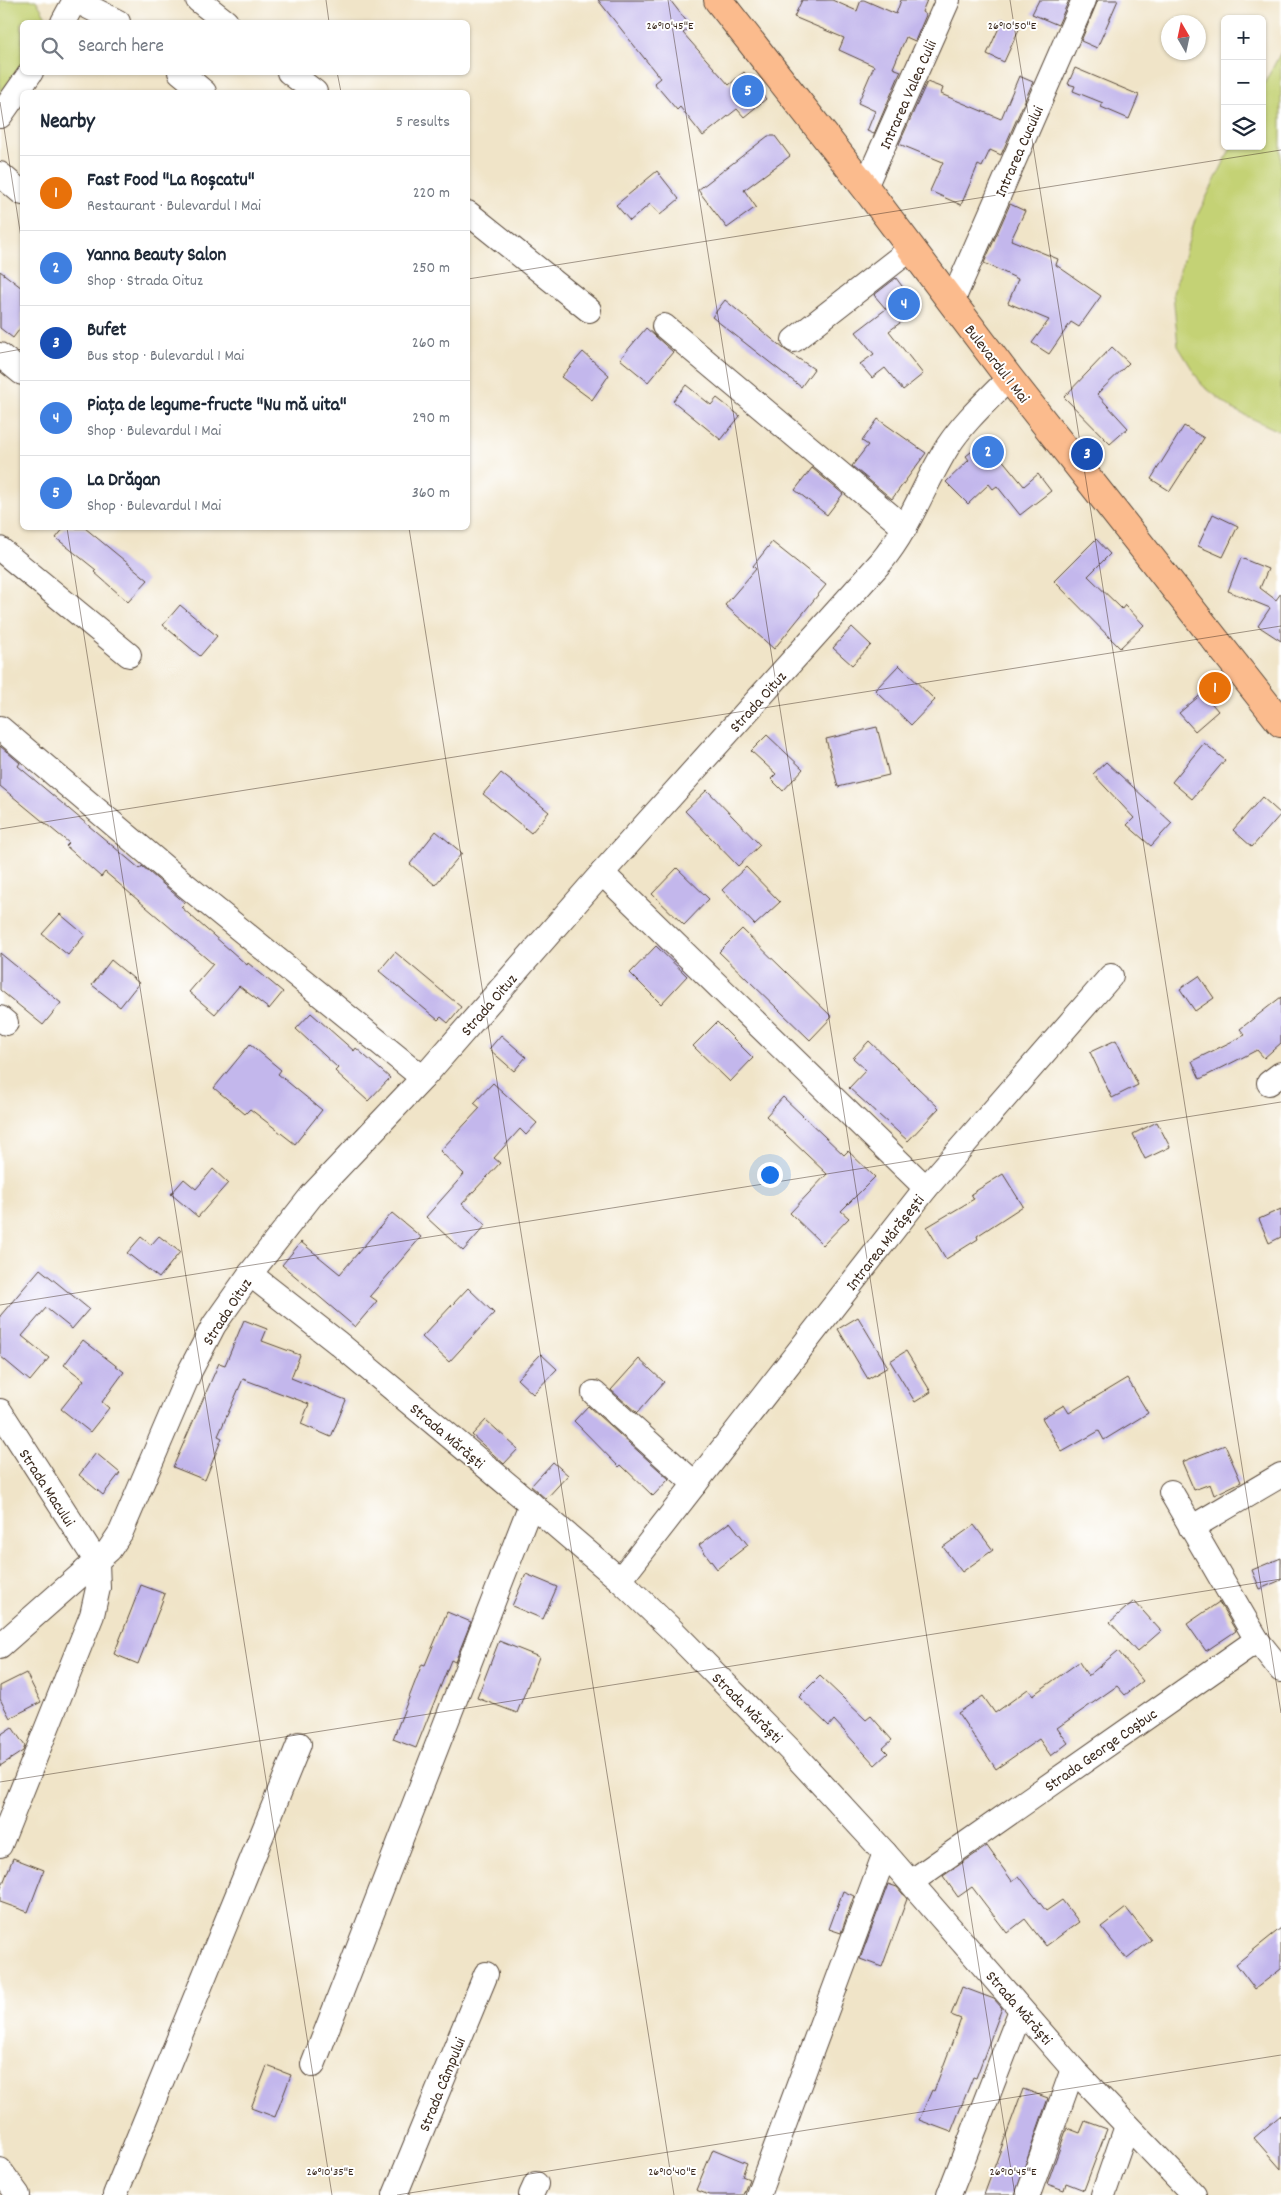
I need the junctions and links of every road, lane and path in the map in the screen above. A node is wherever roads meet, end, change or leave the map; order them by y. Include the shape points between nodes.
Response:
1 (75, 0) edge
2 (198, 0) edge
3 (718, 0) edge
4 (948, 0) edge
5 (1084, 0) edge
6 (64, 20) edge
7 (114, 20) edge
8 (223, 20) edge
9 (29, 75) edge
10 (184, 75) edge
11 (294, 75) edge
12 (202, 90) edge
13 (312, 90) edge
14 (0, 116) edge
15 (0, 174) edge
16 (865, 187) junction
17 (20, 191) edge
18 (470, 216) edge
19 (912, 248) junction
20 (952, 302) junction
21 (589, 310) dead end
22 (664, 326) dead end
23 (794, 340) dead end
24 (0, 356) edge
25 (20, 371) edge
26 (1009, 378) junction
27 (905, 528) junction
28 (0, 549) edge
29 (129, 656) dead end
30 (1281, 723) edge
31 (0, 728) edge
32 (602, 873) junction
33 (1112, 976) dead end
34 (423, 1078) junction
35 (926, 1188) junction
36 (250, 1274) junction
37 (594, 1394) dead end
38 (0, 1411) edge
39 (1281, 1475) edge
40 (695, 1484) junction
41 (1171, 1492) dead end
42 (531, 1504) junction
43 (1191, 1528) junction
44 (97, 1562) junction
45 (620, 1580) junction
46 (1257, 1640) junction
47 (0, 1646) edge
48 (1281, 1670) edge
49 (300, 1744) dead end
50 (0, 1845) edge
51 (885, 1853) junction
52 (912, 1882) junction
53 (486, 1974) dead end
54 (1022, 2010) junction
55 (313, 2065) dead end
56 (1073, 2068) junction
57 (1127, 2126) junction
58 (0, 2170) edge
59 (18, 2195) edge
60 (115, 2195) edge
61 (395, 2195) edge
62 (758, 2195) edge
63 (949, 2195) edge
64 (1028, 2195) edge
65 (1103, 2195) edge
66 (1194, 2195) edge

1 - 6 street
1 - 7 street
2 - 8 street
3 - 16 main road, Bulevardul 1 Mai
4 - 16 street, Intrarea Valea Culii
5 - 20 street, Intrarea Cucului
9 - 14 street
10 - 12 street
11 - 13 street
15 - 17 street
16 - 19 main road, Bulevardul 1 Mai
18 - 21 street
19 - 20 main road, Bulevardul 1 Mai
19 - 23 street
20 - 26 main road, Bulevardul 1 Mai
22 - 27 street
24 - 25 street
26 - 27 street, Strada Oituz via 947,448
26 - 30 main road, Bulevardul 1 Mai
27 - 32 street, Strada Oituz via 881,562
28 - 29 street
31 - 34 street via 183,883
32 - 34 street, Strada Oituz
32 - 35 street, Intrarea Mărășești
33 - 35 street
34 - 36 street, Strada Oituz via 312,1195
35 - 40 street, Intrarea Mărășești
36 - 42 street, Strada Mărăști
36 - 44 street, Strada Oituz via 214,1325 190,1371 122,1532
37 - 40 street
38 - 44 street, Strada Macului
39 - 43 street
40 - 45 street, Intrarea Mărășești
41 - 43 street
42 - 45 street, Strada Mărăști
42 - 55 street
43 - 46 street
44 - 47 street, Strada Oituz
44 - 50 street via 98,1588 92,1615
45 - 51 street, Strada Mărăști via 783,1743
46 - 48 street
46 - 52 street, Strada George Coșbuc
49 - 60 street
51 - 52 street, Strada Mărăști
51 - 62 street
52 - 54 street, Strada Mărăști
53 - 61 street, Strada Câmpului
54 - 56 street, Strada Mărăști
54 - 63 street
56 - 57 street, Strada Mărăști
56 - 64 street
57 - 65 street
57 - 66 street, Strada Mărăști
58 - 59 street

